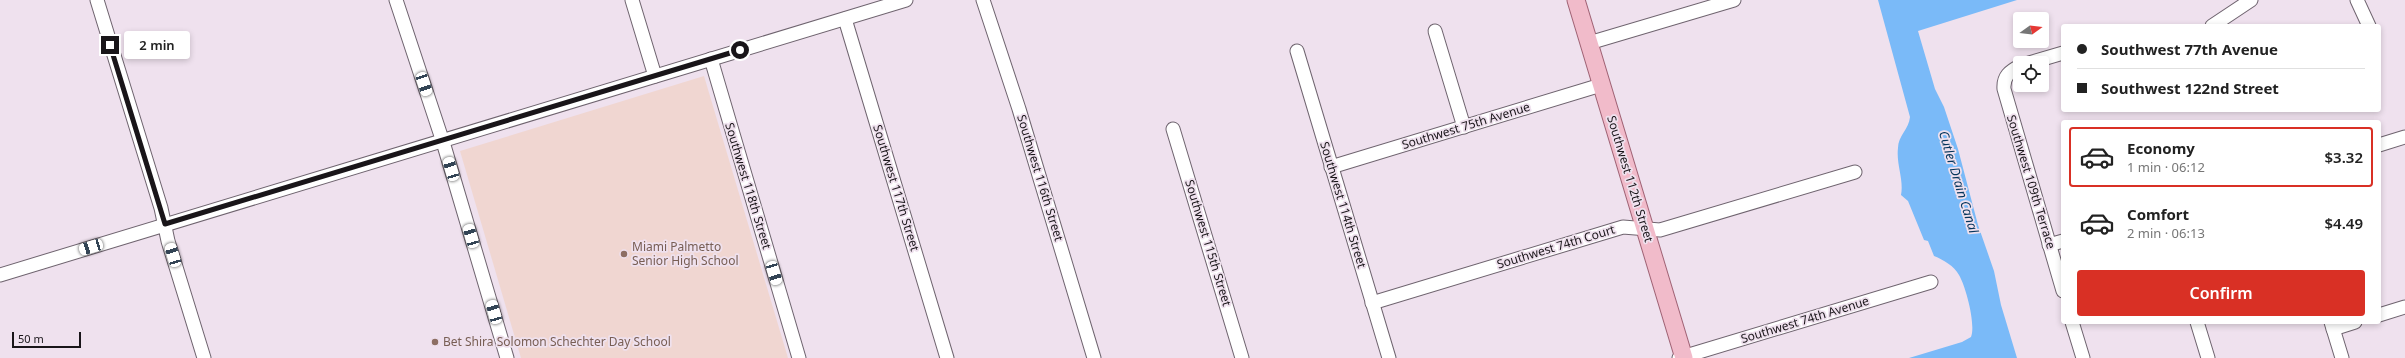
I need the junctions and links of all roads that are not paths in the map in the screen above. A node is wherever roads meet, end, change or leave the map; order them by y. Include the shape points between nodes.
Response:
1 (97, 0) edge
2 (396, 0) edge
3 (632, 0) edge
4 (906, 0) edge
5 (983, 0) edge
6 (1576, 0) edge
7 (1734, 0) edge
8 (2250, 0) edge
9 (2357, 0) edge
10 (870, 5) edge
11 (845, 19) junction
12 (2215, 24) edge
13 (2368, 24) edge
14 (1436, 31) dead end
15 (1589, 43) junction
16 (1297, 51) dead end
17 (2061, 54) edge
18 (2049, 57) edge
19 (710, 59) junction
20 (2013, 71) edge
21 (655, 76) junction
22 (1602, 85) junction
23 (1464, 127) junction
24 (1174, 129) dead end
25 (2405, 137) edge
26 (442, 142) junction
27 (2381, 144) edge
28 (1331, 167) junction
29 (1856, 172) dead end
30 (165, 224) junction
31 (1644, 228) junction
32 (2061, 242) edge
33 (2049, 245) junction
34 (0, 275) edge
35 (1931, 282) dead end
36 (2061, 284) edge
37 (1372, 302) junction
38 (2405, 307) edge
39 (2381, 314) edge
40 (2073, 324) edge
41 (2198, 324) edge
42 (2332, 325) edge
43 (204, 358) edge
44 (507, 358) edge
45 (800, 358) edge
46 (947, 358) edge
47 (1094, 358) edge
48 (1242, 358) edge
49 (1389, 358) edge
50 (1682, 358) edge
51 (2083, 358) edge
52 (2208, 358) edge
53 (2342, 358) edge

1 - 30 street
2 - 26 street
3 - 21 street
4 - 10 street
5 - 47 street, Southwest 116th Street via 1019,109
6 - 15 main road, Southwest 112th Street
7 - 15 street
8 - 12 street
9 - 13 street
10 - 11 street
11 - 19 street
11 - 46 street, Southwest 117th Street
14 - 23 street
15 - 22 main road, Southwest 112th Street
16 - 28 street, Southwest 114th Street
17 - 18 street
19 - 21 street
19 - 45 street, Southwest 118th Street
20 - 33 street, Southwest 109th Terrace via 2004,82 2006,98
21 - 26 street
22 - 23 street, Southwest 75th Avenue
22 - 31 main road, Southwest 112th Street
23 - 28 street, Southwest 75th Avenue
24 - 48 street, Southwest 115th Street
25 - 27 street
26 - 30 street
26 - 44 street
28 - 37 street, Southwest 114th Street
29 - 31 street, Southwest 74th Court via 1660,230
30 - 34 street
30 - 43 street
31 - 37 street, Southwest 74th Court via 1623,227
31 - 50 main road, Southwest 112th Street
32 - 33 street
33 - 36 street, Southwest 109th Terrace
35 - 50 street, Southwest 74th Avenue
37 - 49 street, Southwest 114th Street
38 - 39 street
40 - 51 street
41 - 52 street
42 - 53 street

